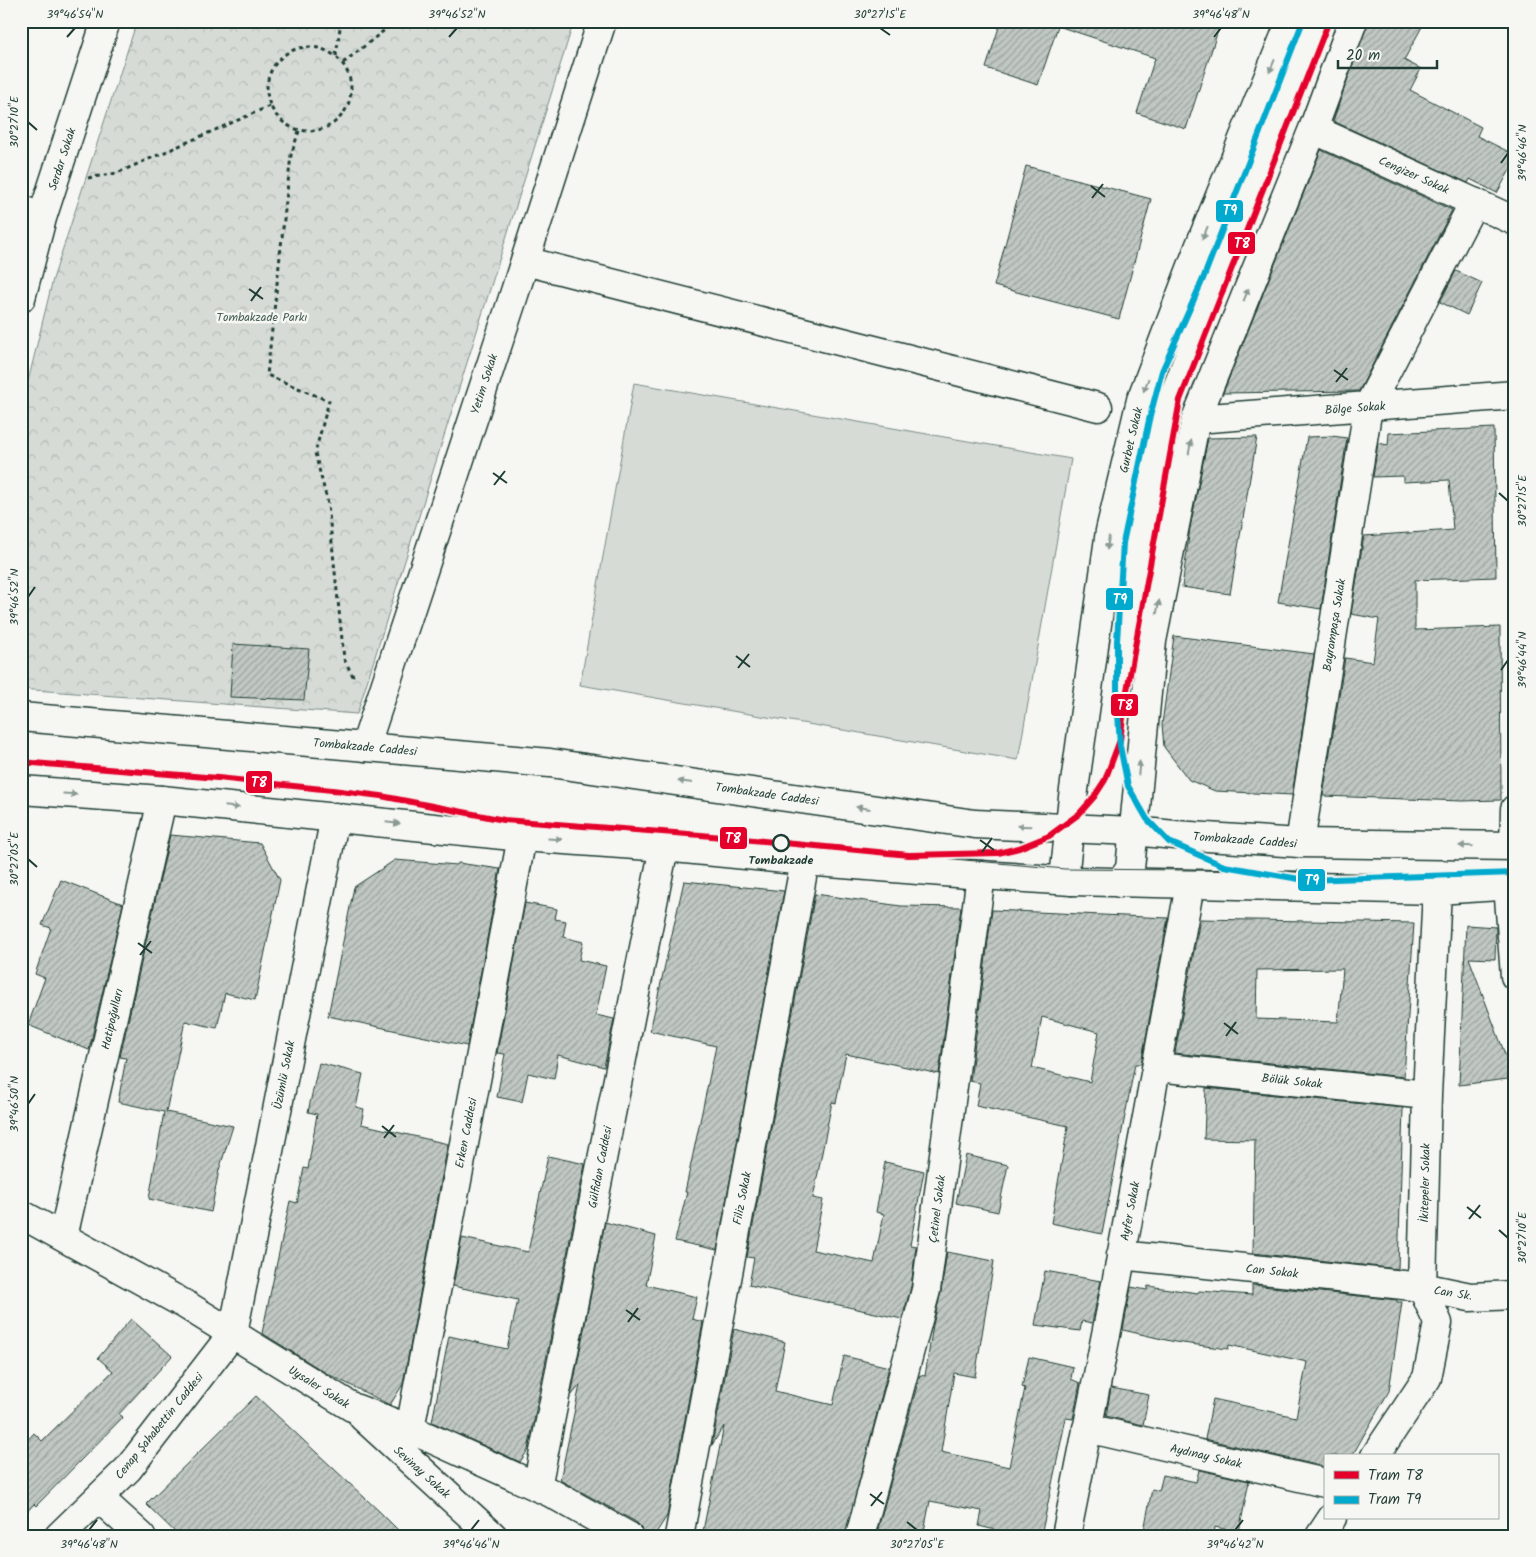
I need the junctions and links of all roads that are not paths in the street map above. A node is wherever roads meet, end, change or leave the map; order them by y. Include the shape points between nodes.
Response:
1 (106, 21) edge
2 (602, 21) edge
3 (1291, 21) edge
4 (1354, 21) edge
5 (1313, 129) junction
6 (1474, 202) junction
7 (32, 214) edge
8 (1515, 221) edge
9 (525, 261) junction
10 (21, 298) edge
11 (1515, 395) edge
12 (1098, 407) dead end
13 (1368, 407) junction
14 (1196, 419) junction
15 (21, 717) edge
16 (365, 747) junction
17 (21, 790) edge
18 (162, 800) junction
19 (1515, 809) edge
20 (335, 817) junction
21 (1069, 828) junction
22 (1133, 831) junction
23 (522, 837) junction
24 (1300, 843) junction
25 (1515, 846) edge
26 (664, 847) junction
27 (805, 861) junction
28 (981, 875) junction
29 (1072, 881) junction
30 (1120, 883) junction
31 (1190, 885) junction
32 (1511, 885) edge
33 (1437, 890) junction
34 (1515, 976) edge
35 (1157, 1067) junction
36 (1427, 1095) junction
37 (21, 1214) edge
38 (63, 1237) junction
39 (1121, 1255) junction
40 (1422, 1288) junction
41 (1515, 1295) edge
42 (232, 1333) junction
43 (352, 1407) junction
44 (1087, 1428) junction
45 (410, 1429) junction
46 (1375, 1454) edge
47 (1324, 1483) edge
48 (537, 1487) junction
49 (99, 1498) junction
50 (1331, 1520) edge
51 (59, 1536) edge
52 (141, 1536) edge
53 (493, 1536) edge
54 (628, 1536) edge
55 (679, 1536) edge
56 (860, 1536) edge
57 (1066, 1536) edge
58 (1320, 1536) edge

1 - 7 street, Serdar Sokak via 54,184
2 - 9 street, Yetim Sokak
3 -> 21 street, Gurbet Sokak via 1141,400 1110,531
4 - 5 street
5 - 6 street, Cengizer Sokak
14 -> 5 street
6 - 8 street, Cengizer Sokak
6 - 13 street, Bayrampaşa Sokak
7 - 10 street, Serdar Sokak
9 - 12 street
9 - 16 street, Yetim Sokak
11 - 13 street, Bölge Sokak
13 - 14 street, Bölge Sokak
13 - 24 street, Bayrampaşa Sokak
22 -> 14 street via 1152,641
15 - 16 street, Tombakzade Caddesi
21 -> 16 street, Tombakzade Caddesi via 975,824 550,763
17 -> 18 street
18 -> 20 street
18 - 38 street, Hatipoğulları
19 - 25 street
20 -> 23 street
20 - 42 street, Üzümlü Sokak
21 - 22 street, Tombakzade Caddesi
21 - 29 street, Gurbet Sokak via 1065,869
22 - 24 street, Tombakzade Caddesi
22 - 30 street via 1130,869
23 -> 26 street
23 - 45 street, Erken Caddesi
25 -> 24 street, Tombakzade Caddesi
26 - 27 street
26 - 48 street, Gülfidan Caddesi
27 - 28 street
27 - 55 street, Filiz Sokak
28 - 29 street
28 - 56 street, Çetinel Sokak via 926,1290
29 - 30 street
30 - 31 street
31 - 33 street
31 - 35 street, Ayfer Sokak
32 - 33 street
32 - 34 street
33 - 36 street, İkitepeler Sokak
35 - 36 street, Bölük Sokak
35 - 39 street, Ayfer Sokak
36 - 40 street, İkitepeler Sokak
37 - 38 street, Uysaler Sokak
38 - 42 street, Uysaler Sokak
39 - 40 street, Can Sokak
39 - 44 street, Ayfer Sokak
40 - 41 street, Can Sk. via 1470,1297
40 - 46 street, İkitepeler Sokak via 1438,1323 1427,1378
42 - 43 street, Uysaler Sokak
42 - 49 street, Cenap Şahabettin Caddesi via 128,1469
43 - 45 street, Uysaler Sokak
43 - 53 street, Sevinay Sokak
44 - 47 street, Aydınay Sokak
44 - 57 street, Ayfer Sokak
45 - 48 street, Uysaler Sokak
48 - 54 street, Uysaler Sokak
49 - 51 street, Cenap Şahabettin Caddesi
49 - 52 street
50 - 58 street

